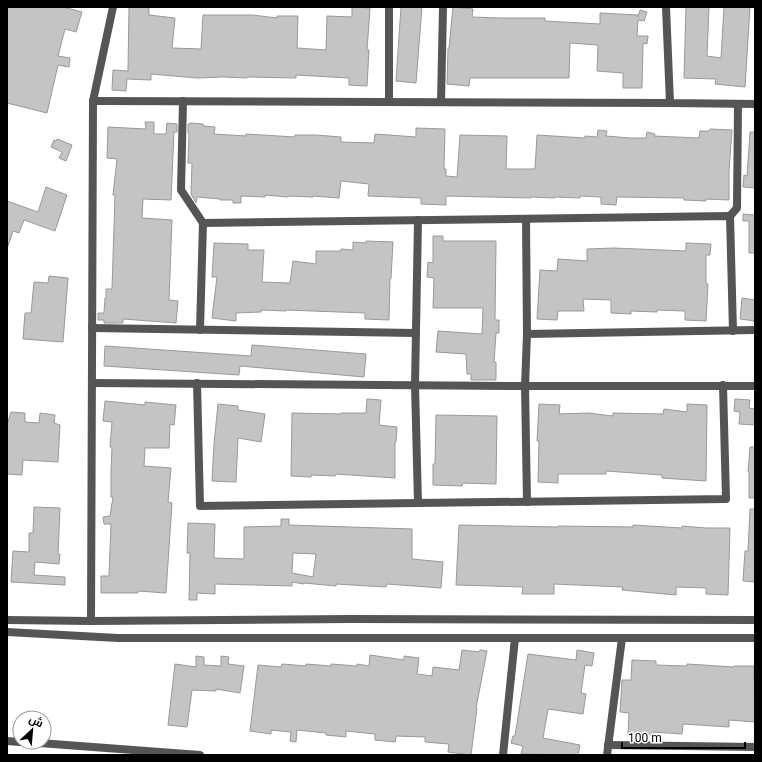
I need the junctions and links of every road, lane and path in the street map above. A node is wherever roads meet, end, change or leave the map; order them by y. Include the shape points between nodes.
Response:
1 (113, 7) edge
2 (389, 7) edge
3 (443, 7) edge
4 (666, 7) edge
5 (93, 101) junction
6 (183, 101) junction
7 (389, 102) junction
8 (441, 102) junction
9 (670, 103) junction
10 (738, 104) junction
11 (755, 104) edge
12 (730, 216) junction
13 (526, 219) junction
14 (418, 220) junction
15 (202, 223) junction
16 (92, 328) junction
17 (200, 330) junction
18 (755, 330) edge
19 (733, 331) junction
20 (416, 333) junction
21 (527, 334) junction
22 (92, 383) junction
23 (197, 383) junction
24 (415, 385) junction
25 (723, 385) junction
26 (525, 386) junction
27 (755, 386) edge
28 (527, 502) junction
29 (418, 503) junction
30 (7, 620) edge
31 (755, 620) edge
32 (91, 621) junction
33 (7, 632) edge
34 (515, 638) junction
35 (622, 638) junction
36 (755, 638) edge
37 (52, 744) edge
38 (608, 746) junction
39 (755, 747) edge
40 (200, 755) edge
41 (503, 755) edge
42 (607, 755) edge

1 - 5 street
2 - 7 street
3 - 8 street
4 - 9 street
5 - 6 street
5 - 16 street
6 - 7 street
6 - 15 street via 180,190
7 - 8 street
8 - 9 street
9 - 10 street
10 - 11 street
10 - 12 street via 737,208
12 - 13 street
12 - 19 street
13 - 14 street
13 - 21 street
14 - 15 street
14 - 20 street
15 - 17 street
16 - 17 street
16 - 22 street
17 - 20 street
18 - 19 street
19 - 21 street
20 - 24 street
21 - 26 street
22 - 23 street
22 - 32 street
23 - 24 street
23 - 29 street via 200,506
24 - 26 street
24 - 29 street
25 - 26 street
25 - 27 street
25 - 28 street via 726,499
26 - 28 street
28 - 29 street
30 - 32 street
31 - 32 street
33 - 34 street via 118,638
34 - 35 street
34 - 41 street
35 - 36 street
35 - 38 street
37 - 40 street
38 - 39 street
38 - 42 street

